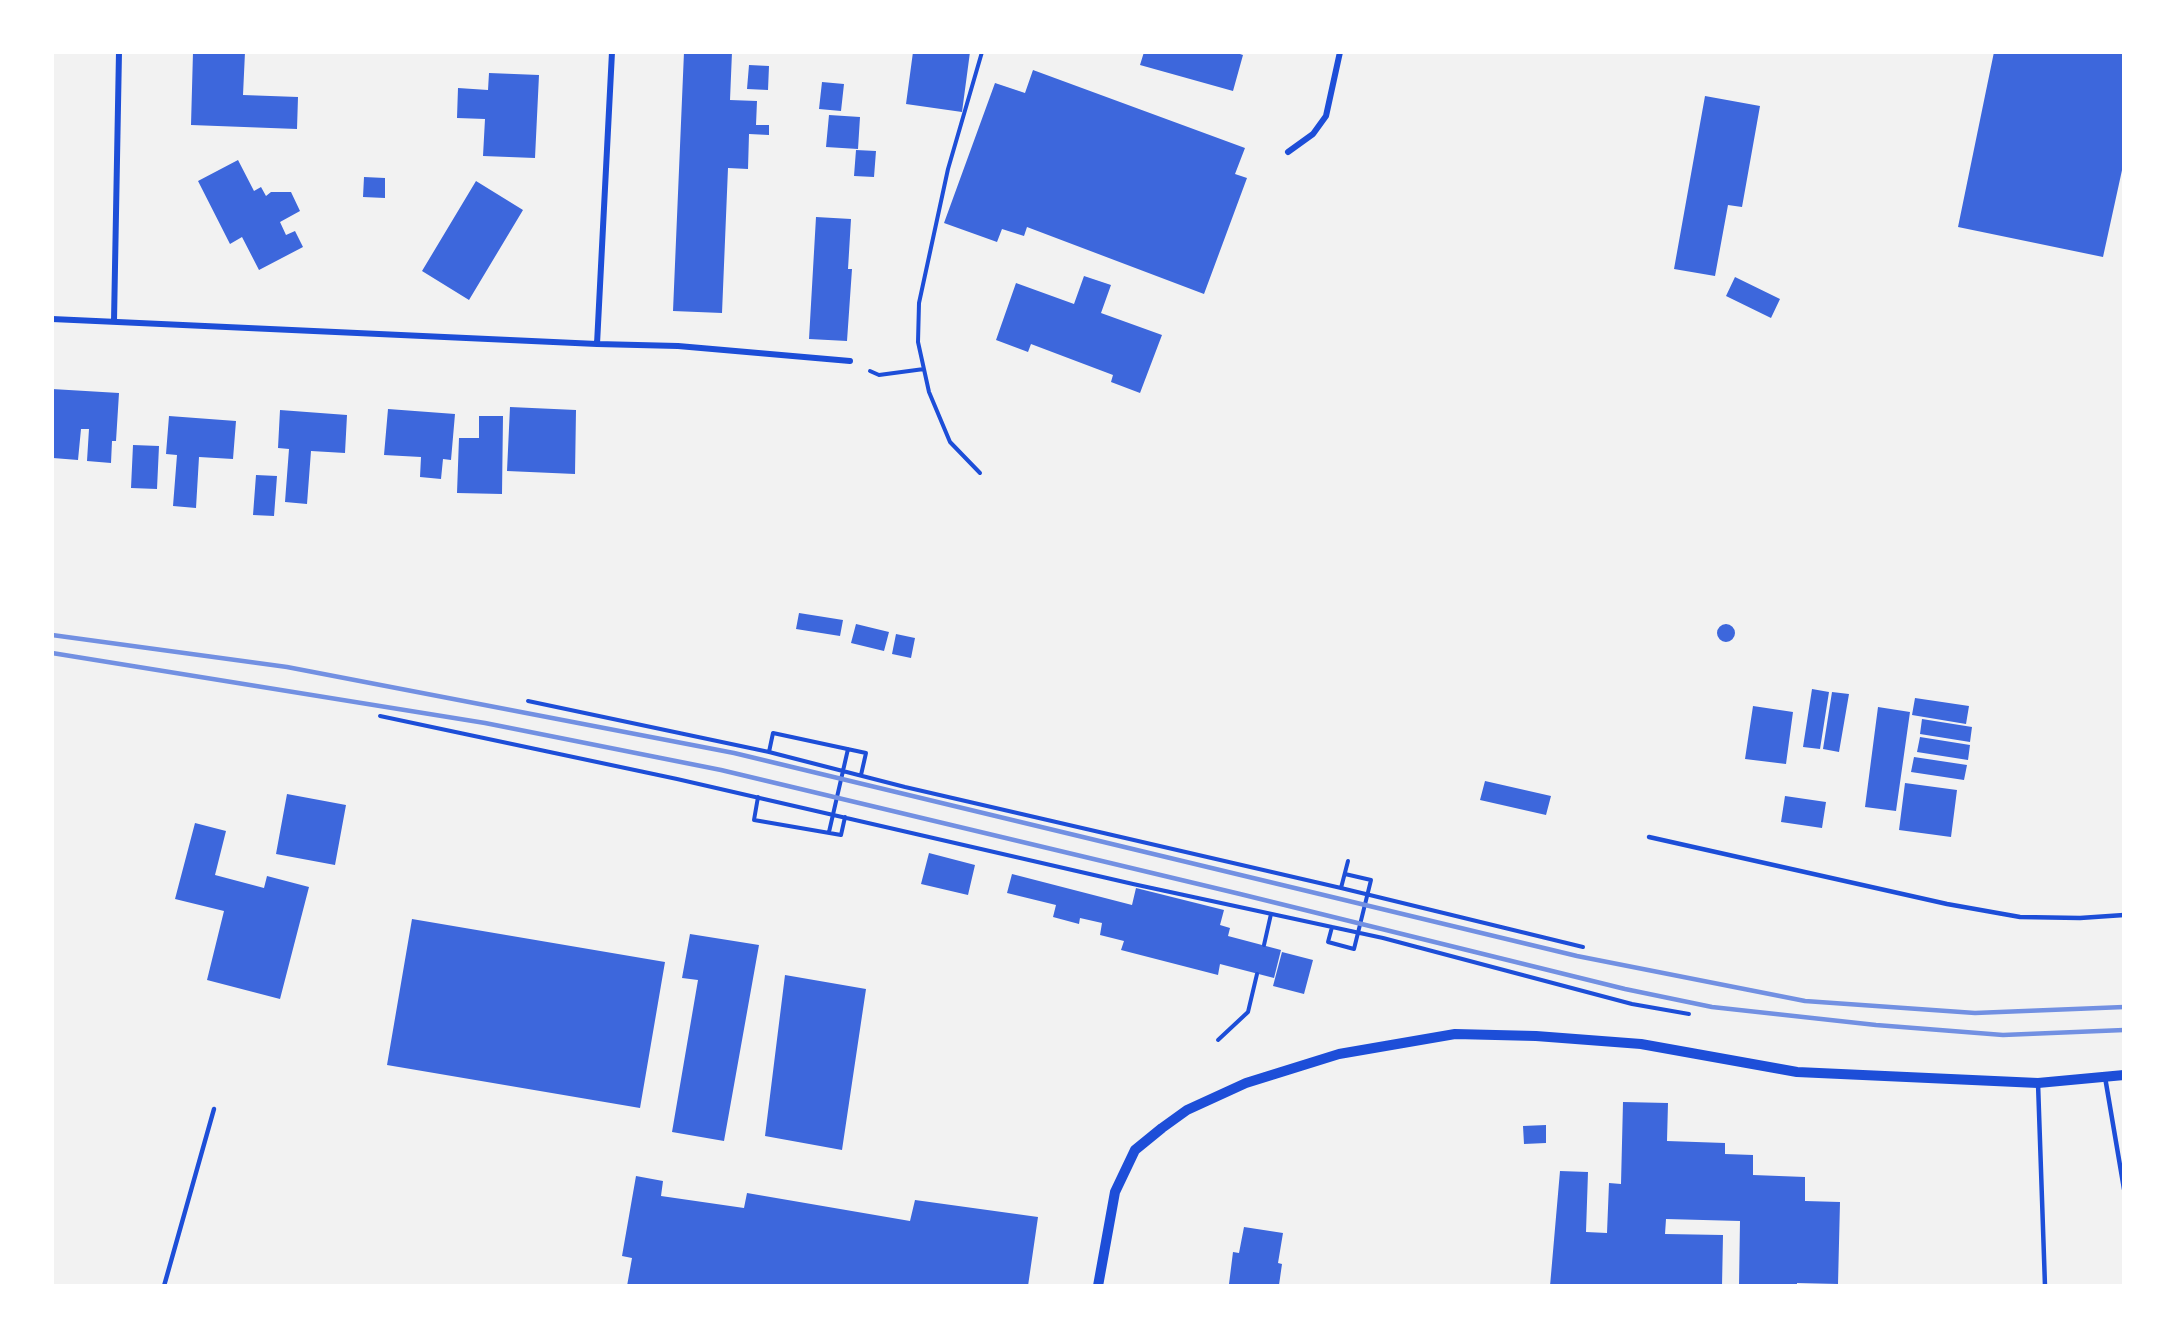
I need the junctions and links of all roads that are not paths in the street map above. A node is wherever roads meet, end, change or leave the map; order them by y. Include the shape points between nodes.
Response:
1 (119, 52) edge
2 (612, 52) edge
3 (1340, 52) edge
4 (1288, 152) dead end
5 (52, 319) edge
6 (114, 321) junction
7 (597, 344) junction
8 (850, 361) road end
9 (1649, 837) dead end
10 (2124, 915) edge
11 (2124, 1075) edge
12 (2105, 1077) junction
13 (2038, 1083) junction
14 (214, 1109) dead end
15 (2124, 1189) edge
16 (164, 1286) edge
17 (1098, 1286) edge
18 (2045, 1286) edge

1 - 6 street
2 - 7 street
3 - 4 street via 1326,116 1313,134
5 - 6 street
6 - 7 street
7 - 8 street via 678,346
9 - 10 lane via 2020,917
11 - 12 street
12 - 13 street
12 - 15 lane
13 - 17 street via 1797,1072 1641,1044 1536,1036 1455,1034 1339,1054 1246,1083 1188,1110 1135,1150 1116,1192
13 - 18 lane
14 - 16 lane

